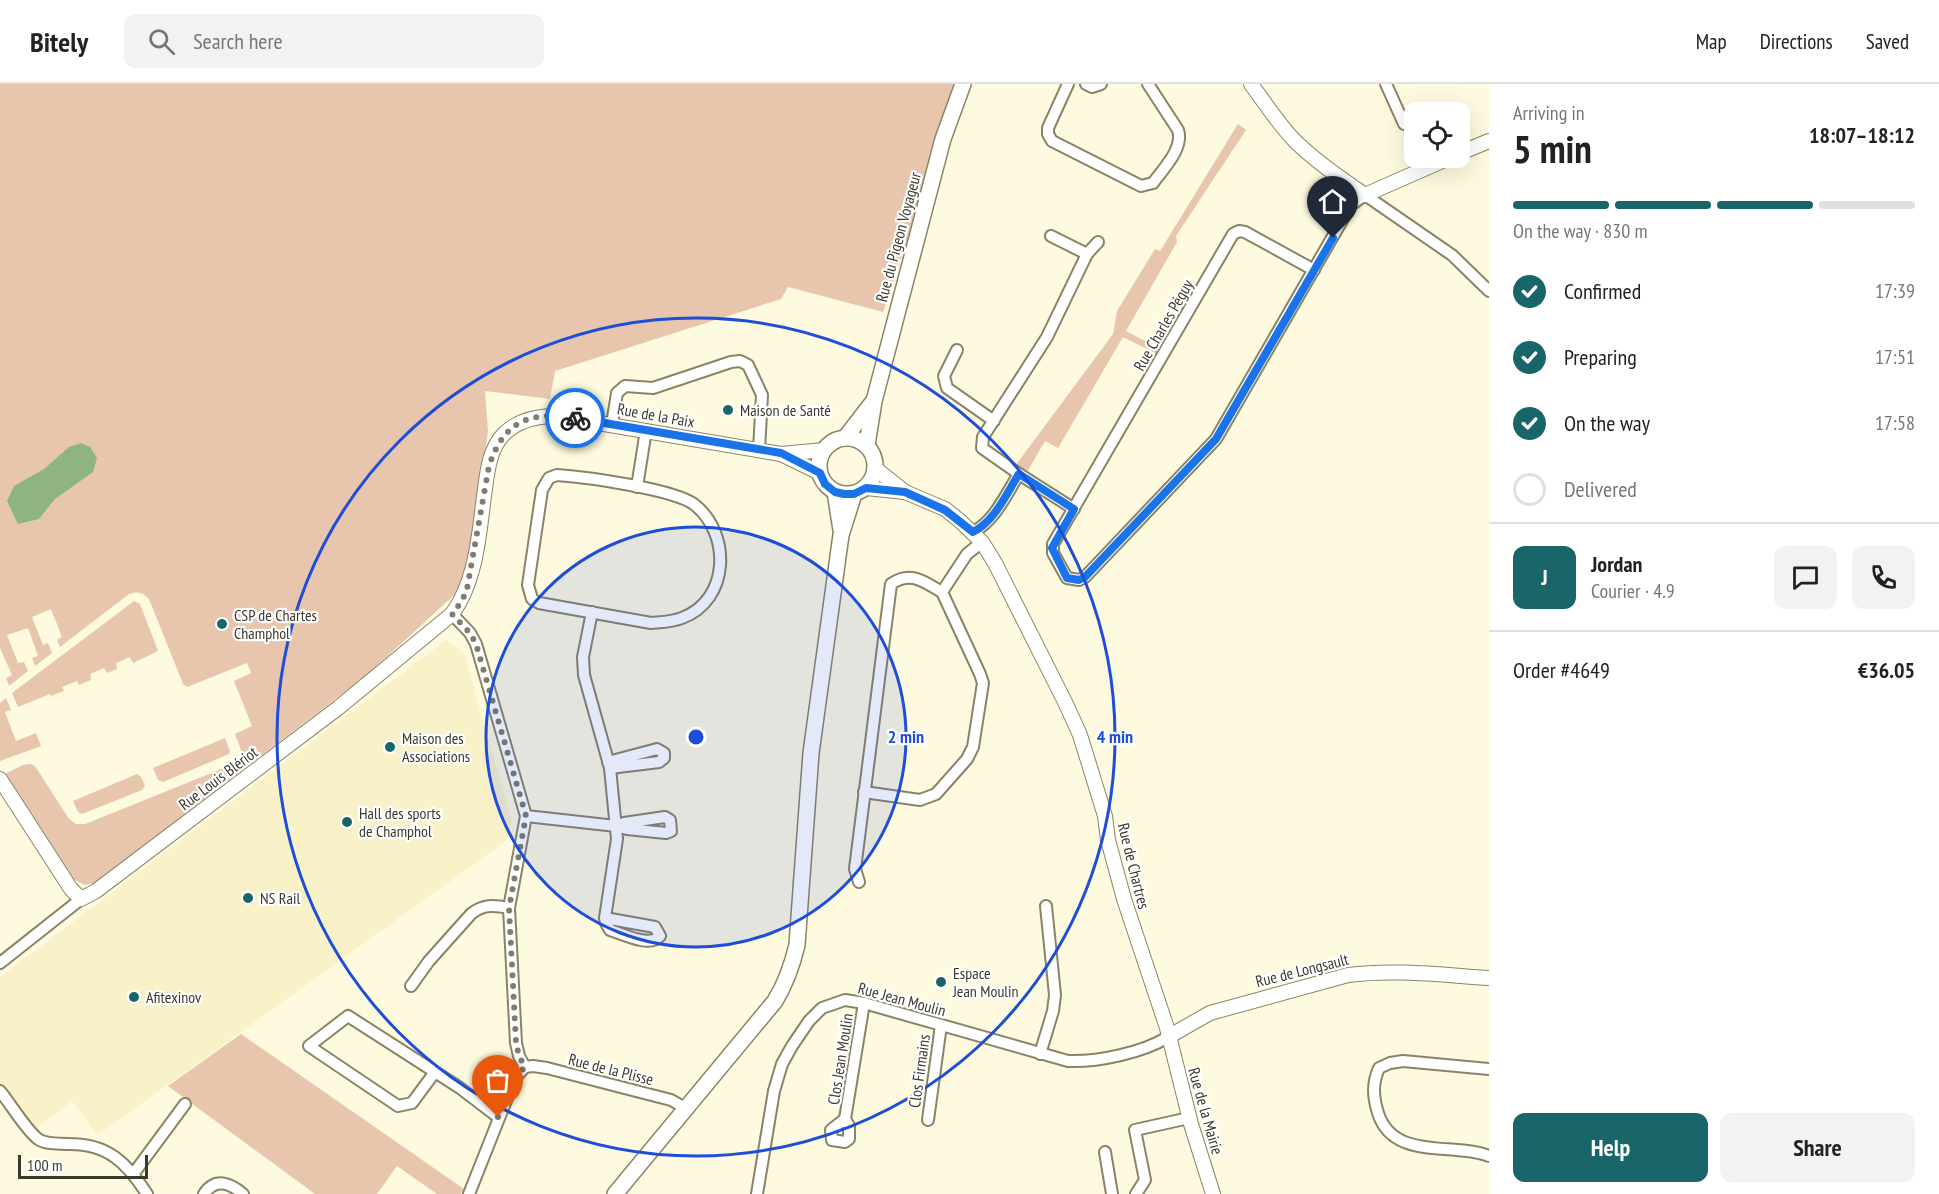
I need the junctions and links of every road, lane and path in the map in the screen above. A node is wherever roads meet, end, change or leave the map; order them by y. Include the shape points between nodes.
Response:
1 (963, 84) edge
2 (1068, 84) edge
3 (1086, 84) edge
4 (1101, 84) edge
5 (1148, 84) edge
6 (1251, 84) edge
7 (1386, 84) edge
8 (1404, 124) dead end
9 (1489, 141) edge
10 (1470, 149) edge
11 (1426, 168) edge
12 (1365, 195) junction
13 (1051, 236) dead end
14 (1098, 242) dead end
15 (1087, 254) junction
16 (1314, 270) junction
17 (1489, 291) edge
18 (957, 350) dead end
19 (874, 400) junction
20 (994, 421) junction
21 (612, 424) junction
22 (646, 430) junction
23 (845, 438) junction
24 (867, 445) junction
25 (759, 450) junction
26 (824, 450) junction
27 (781, 453) junction
28 (876, 469) junction
29 (820, 473) junction
30 (1019, 474) junction
31 (637, 487) junction
32 (860, 491) junction
33 (835, 492) junction
34 (905, 492) junction
35 (1074, 509) junction
36 (841, 535) junction
37 (978, 537) junction
38 (942, 592) junction
39 (592, 612) junction
40 (452, 614) junction
41 (0, 779) edge
42 (864, 792) junction
43 (526, 816) junction
44 (616, 826) junction
45 (859, 882) dead end
46 (81, 899) junction
47 (1046, 906) dead end
48 (509, 908) junction
49 (605, 918) dead end
50 (0, 963) edge
51 (1489, 978) edge
52 (411, 986) dead end
53 (864, 1003) junction
54 (941, 1025) junction
55 (1168, 1037) junction
56 (1040, 1054) junction
57 (525, 1067) junction
58 (1489, 1068) edge
59 (435, 1072) junction
60 (0, 1091) edge
61 (185, 1104) dead end
62 (687, 1109) junction
63 (498, 1117) junction
64 (1189, 1118) junction
65 (845, 1119) dead end
66 (928, 1120) dead end
67 (1105, 1152) dead end
68 (1489, 1156) edge
69 (134, 1173) junction
70 (147, 1194) edge
71 (204, 1194) edge
72 (243, 1194) edge
73 (469, 1194) edge
74 (615, 1194) edge
75 (757, 1194) edge
76 (1112, 1194) edge
77 (1136, 1194) edge
78 (1213, 1194) edge

1 - 19 main road, Rue du Pigeon Voyageur via 942,139
2 - 5 street via 1048,128 1052,141 1141,186 1153,183 1179,146 1180,138
3 - 4 street
6 - 12 street via 1295,141
7 - 8 street
9 - 10 street
11 - 12 street
12 - 16 street, Rue Charles Péguy via 1351,205
12 - 17 street via 1452,255
13 - 15 street
14 - 15 street
15 - 20 street via 1047,337
16 - 35 street, Rue Charles Péguy via 1245,232 1233,234
16 - 35 street, Rue Charles Péguy via 1216,439 1079,580 1067,578 1052,548
18 - 20 street via 944,376 947,388
19 - 23 main road, Rue du Pigeon Voyageur
19 - 24 main road, Rue du Pigeon Voyageur
20 - 30 street via 983,437 982,448
21 - 22 street, Rue de la Paix
21 - 25 street via 616,393 625,386 653,388 740,361 748,365 762,396
21 - 40 street, Rue de la Paix via 544,416 530,418 503,435 489,466 467,589
22 - 25 street, Rue de la Paix
22 - 31 street
23 - 24 main road
23 - 26 main road via 833,441
24 - 28 main road
25 - 27 street, Rue de la Paix
26 - 27 street, Rue de la Paix
26 - 29 main road via 819,461
27 - 29 street, Rue de la Paix
28 - 32 main road via 873,479
28 - 34 street
29 - 33 main road
30 - 35 street
30 - 37 street
31 - 39 street via 557,475 549,478 542,490 529,593 539,603
31 - 39 street via 677,495 694,504 709,520 718,538 721,557 713,591 684,617 666,622
32 - 33 main road
32 - 34 street
32 - 36 main road
33 - 36 main road
34 - 37 street via 945,510
36 - 62 main road via 811,753 792,968 775,1001
37 - 38 street
37 - 55 street, Rue de Chartres via 1080,735 1105,816 1124,899
38 - 42 street via 917,578 901,577 891,584
38 - 42 street via 982,683 973,747 936,794 920,800
39 - 44 street via 583,657 584,675 609,765
40 - 43 street via 476,644
40 - 46 street, Rue Louis Blériot via 332,713
41 - 46 street
42 - 45 street via 855,869
43 - 44 street
43 - 48 street
44 - 49 street
46 - 50 street, Rue Louis Blériot
47 - 56 street via 1055,995
48 - 52 street via 487,906 471,914
48 - 57 street via 516,1043
51 - 55 street, Rue de Longsault via 1395,972 1348,975 1210,1012
53 - 54 street, Rue Jean Moulin
53 - 65 street, Clos Jean Moulin
53 - 75 street, Rue Jean Moulin via 845,1000 822,1008 792,1046 774,1091
54 - 56 street, Rue Jean Moulin
54 - 66 street, Clos Firmains
55 - 56 street, Rue Jean Moulin via 1085,1062
55 - 64 street, Rue de la Mairie
57 - 62 street, Rue de la Plisse via 546,1068 649,1094
57 - 63 street via 515,1078
58 - 68 street via 1390,1063 1379,1068 1373,1090 1380,1119 1397,1140
59 - 59 street via 348,1017 309,1046 398,1106 412,1103
59 - 63 street
60 - 69 street via 39,1140 100,1149
61 - 69 street
62 - 74 main road
63 - 73 street
64 - 77 street via 1135,1130 1145,1180
64 - 78 street, Rue de la Mairie
67 - 76 street
69 - 70 street
71 - 72 street via 208,1187 220,1183

